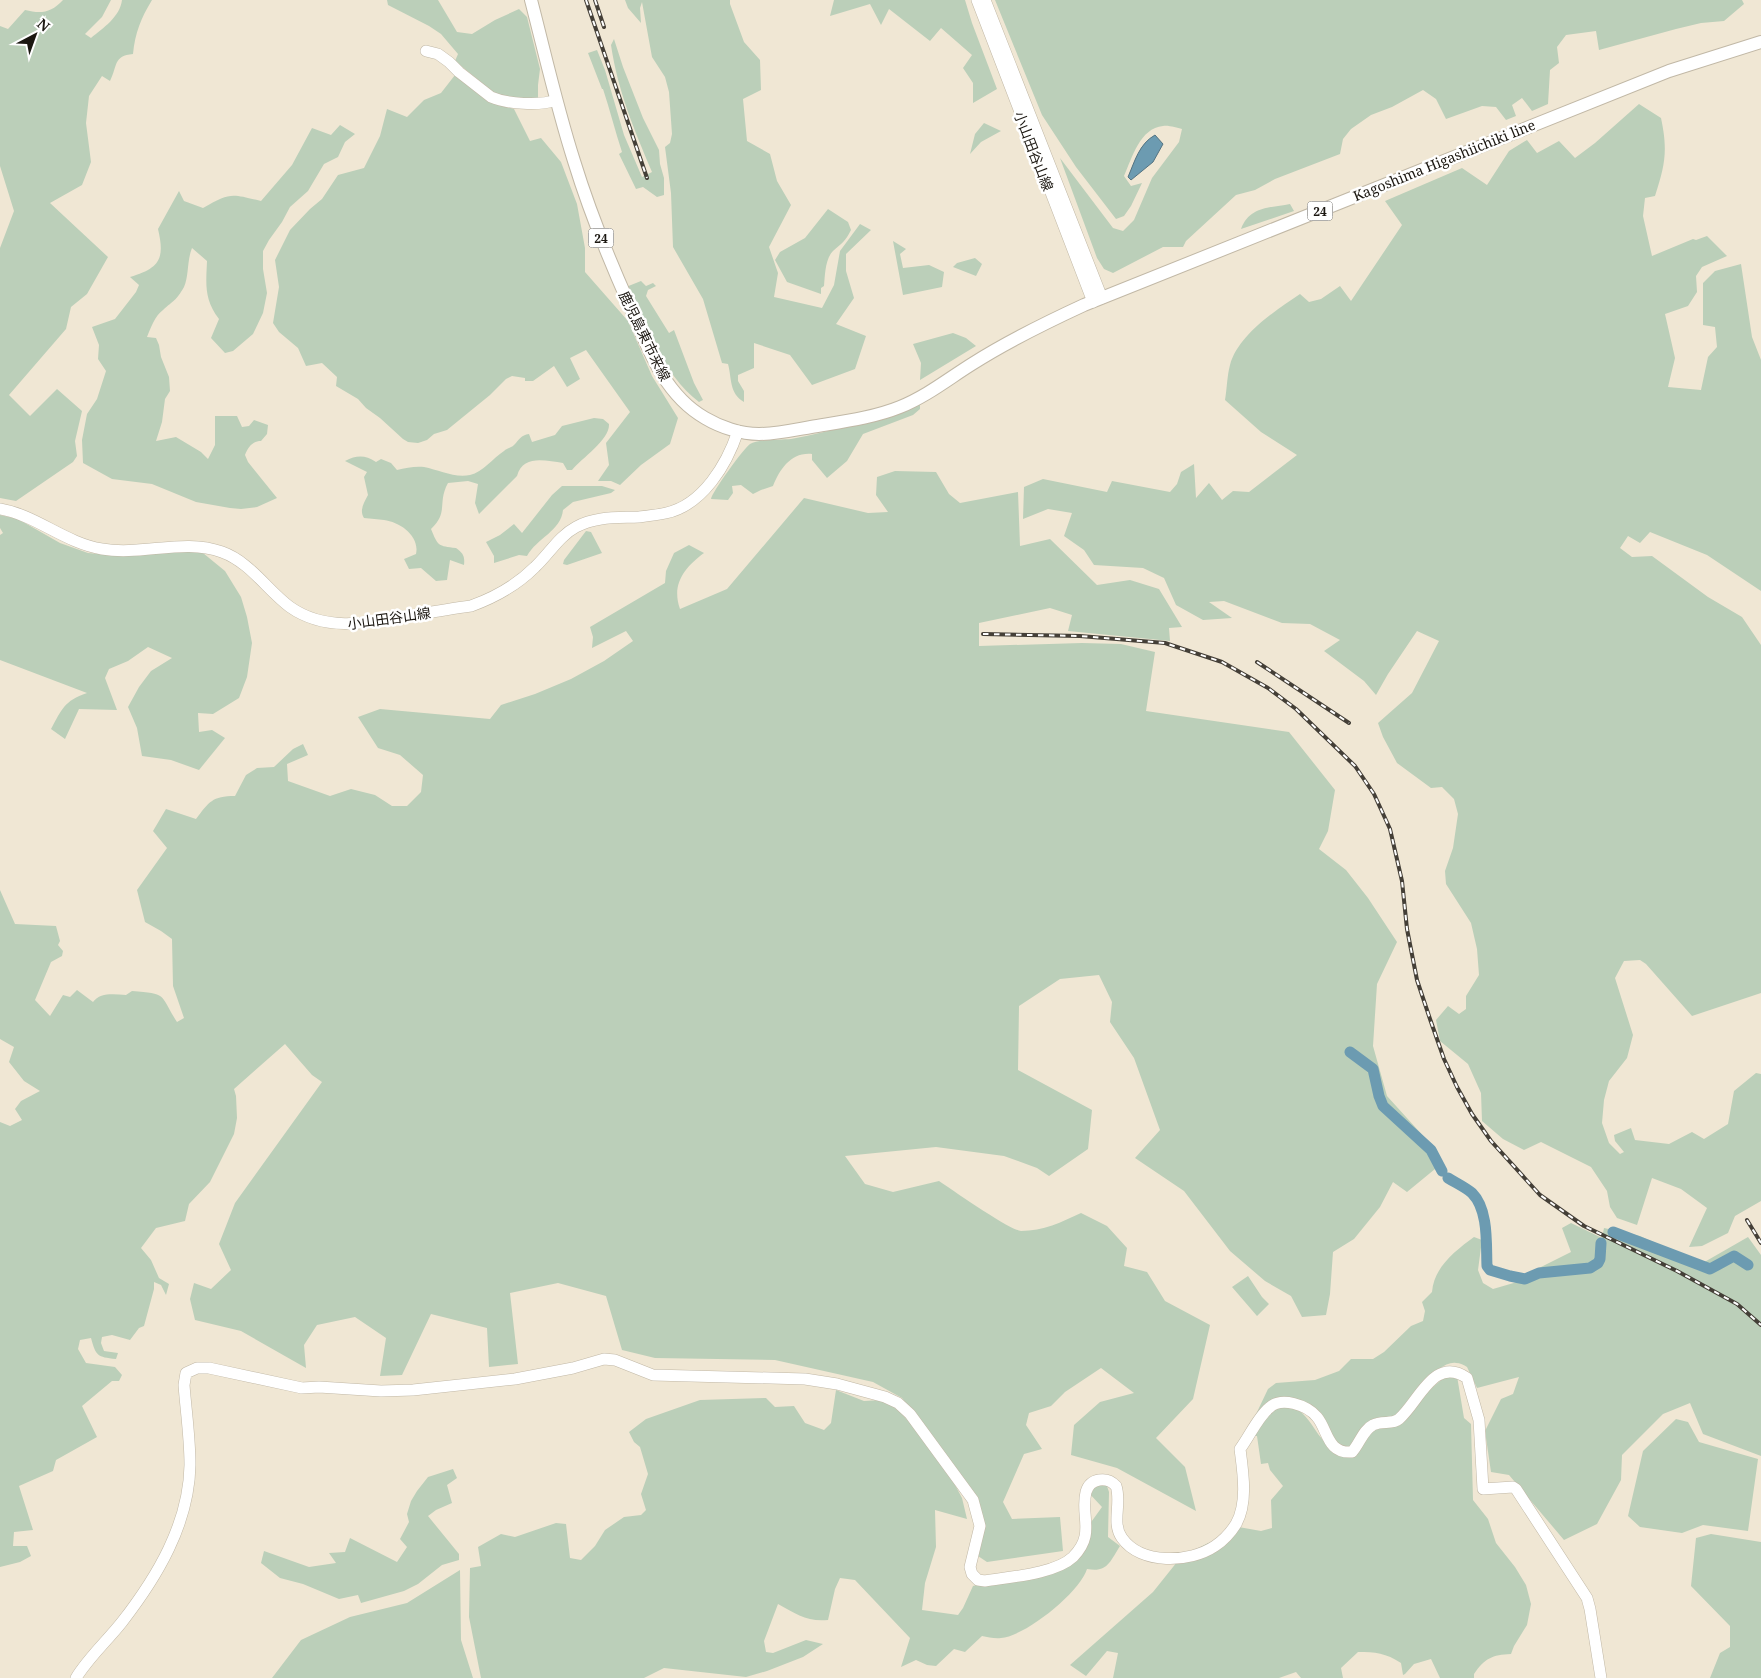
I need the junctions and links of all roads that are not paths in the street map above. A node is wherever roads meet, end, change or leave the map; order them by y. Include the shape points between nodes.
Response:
1 (531, 0) edge
2 (976, 0) edge
3 (985, 0) edge
4 (1761, 42) edge
5 (426, 51) dead end
6 (1001, 52) junction
7 (556, 100) junction
8 (1098, 300) junction
9 (738, 430) junction
10 (0, 509) edge
11 (76, 1678) edge
12 (1601, 1678) edge

1 - 7 main road, 鹿児島東市来線 / 24
2 - 6 street, 小山田谷山線
3 - 6 street, 小山田谷山線
4 - 8 main road, Kagoshima Higashiichiki line / 24 via 1669,71
5 - 7 street via 438,54 497,100 513,103
6 - 8 street, 小山田谷山線
7 - 9 main road, 鹿児島東市来線 / 24 via 574,163 607,254 654,360 679,399 704,418
8 - 9 main road, 鹿児島東市来線 / 24 via 1011,340 922,397 898,408 797,430 759,434
9 - 10 street, 小山田谷山線 via 733,446 711,482 694,499 676,510 596,520 577,526 523,578 500,594 471,606 358,624 329,623 301,613 236,559 211,548 100,549 18,513
11 - 12 street via 148,1586 177,1529 190,1467 184,1385 186,1372 209,1368 302,1388 413,1390 516,1379 604,1359 653,1375 804,1379 836,1384 898,1403 910,1414 973,1500 980,1526 970,1567 972,1574 985,1582 1048,1570 1072,1558 1084,1539 1086,1491 1102,1479 1116,1486 1120,1536 1136,1552 1158,1559 1199,1554 1224,1539 1236,1523 1243,1493 1240,1449 1267,1409 1274,1404 1293,1403 1307,1409 1318,1418 1336,1448 1352,1452 1373,1425 1399,1419 1427,1384 1448,1371 1459,1372 1467,1378 1479,1420 1483,1489 1516,1489 1586,1598

